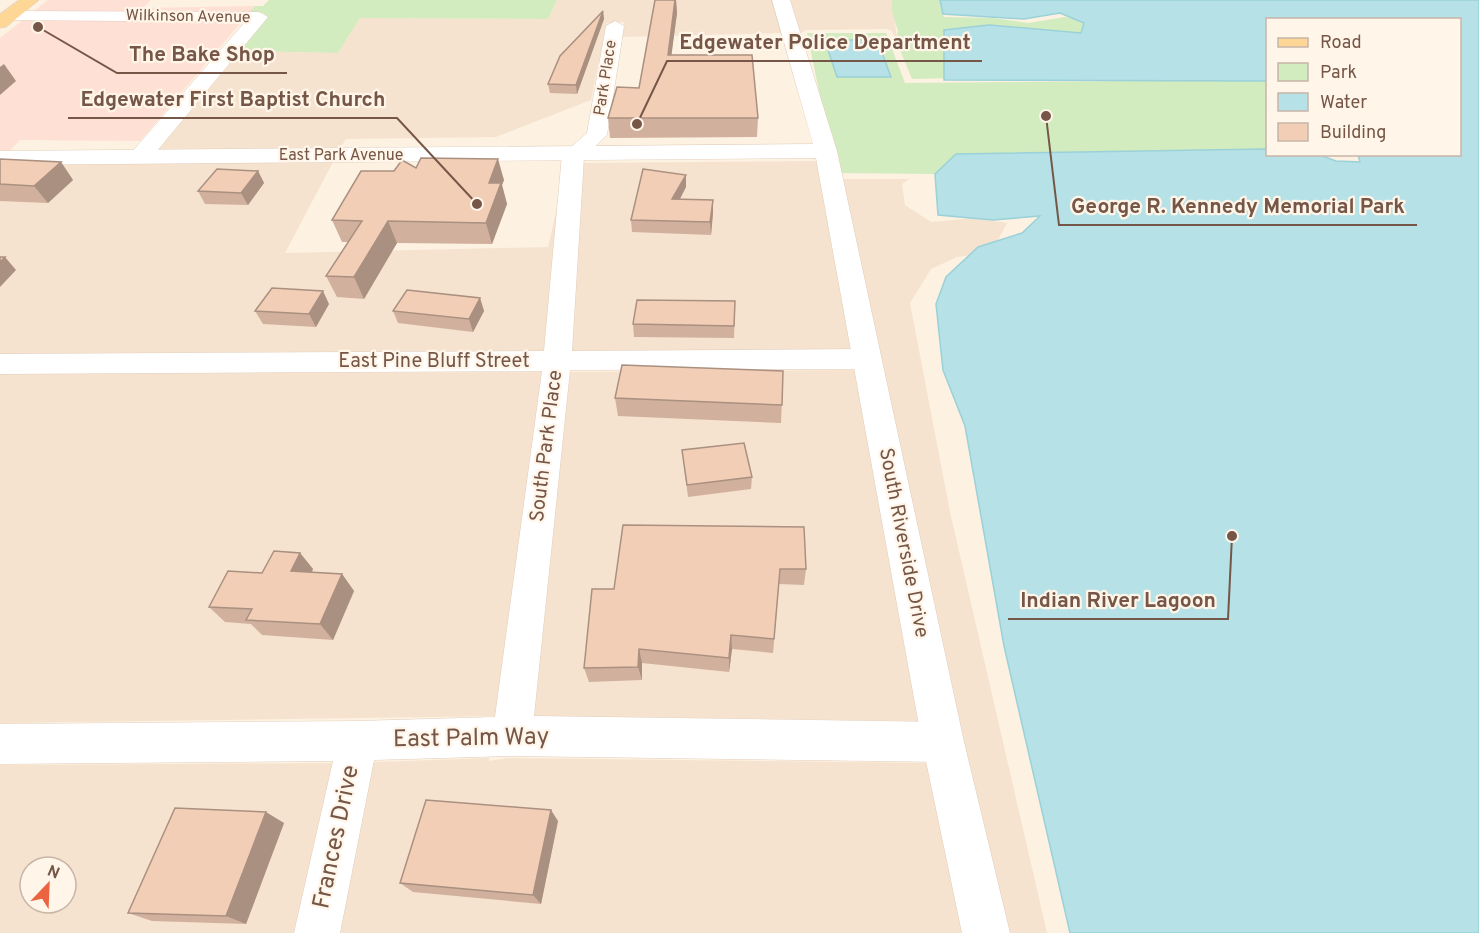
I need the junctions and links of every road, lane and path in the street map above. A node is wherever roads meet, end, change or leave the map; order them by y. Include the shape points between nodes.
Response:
1 (30, 0) edge
2 (781, 0) edge
3 (5, 19) edge
4 (615, 26) dead end
5 (826, 151) junction
6 (573, 155) junction
7 (0, 158) edge
8 (139, 158) junction
9 (867, 359) junction
10 (557, 361) junction
11 (0, 364) edge
12 (512, 736) junction
13 (358, 741) junction
14 (943, 742) junction
15 (0, 744) edge
16 (317, 933) edge
17 (986, 933) edge

1 - 3 main road
2 - 5 street, South Riverside Drive
3 - 8 street, Wilkinson Avenue via 258,17
4 - 6 street, Park Place via 597,135
5 - 6 street, East Park Avenue
5 - 9 street, South Riverside Drive
6 - 8 street, East Park Avenue
6 - 10 street, South Park Place
7 - 8 street, East Park Avenue
9 - 10 street, East Pine Bluff Street
9 - 14 street, South Riverside Drive
10 - 11 street, East Pine Bluff Street
10 - 12 street, South Park Place
12 - 13 street, East Palm Way
12 - 14 street, East Palm Way
13 - 15 street, East Palm Way
13 - 16 street, Frances Drive
14 - 17 street, South Riverside Drive

